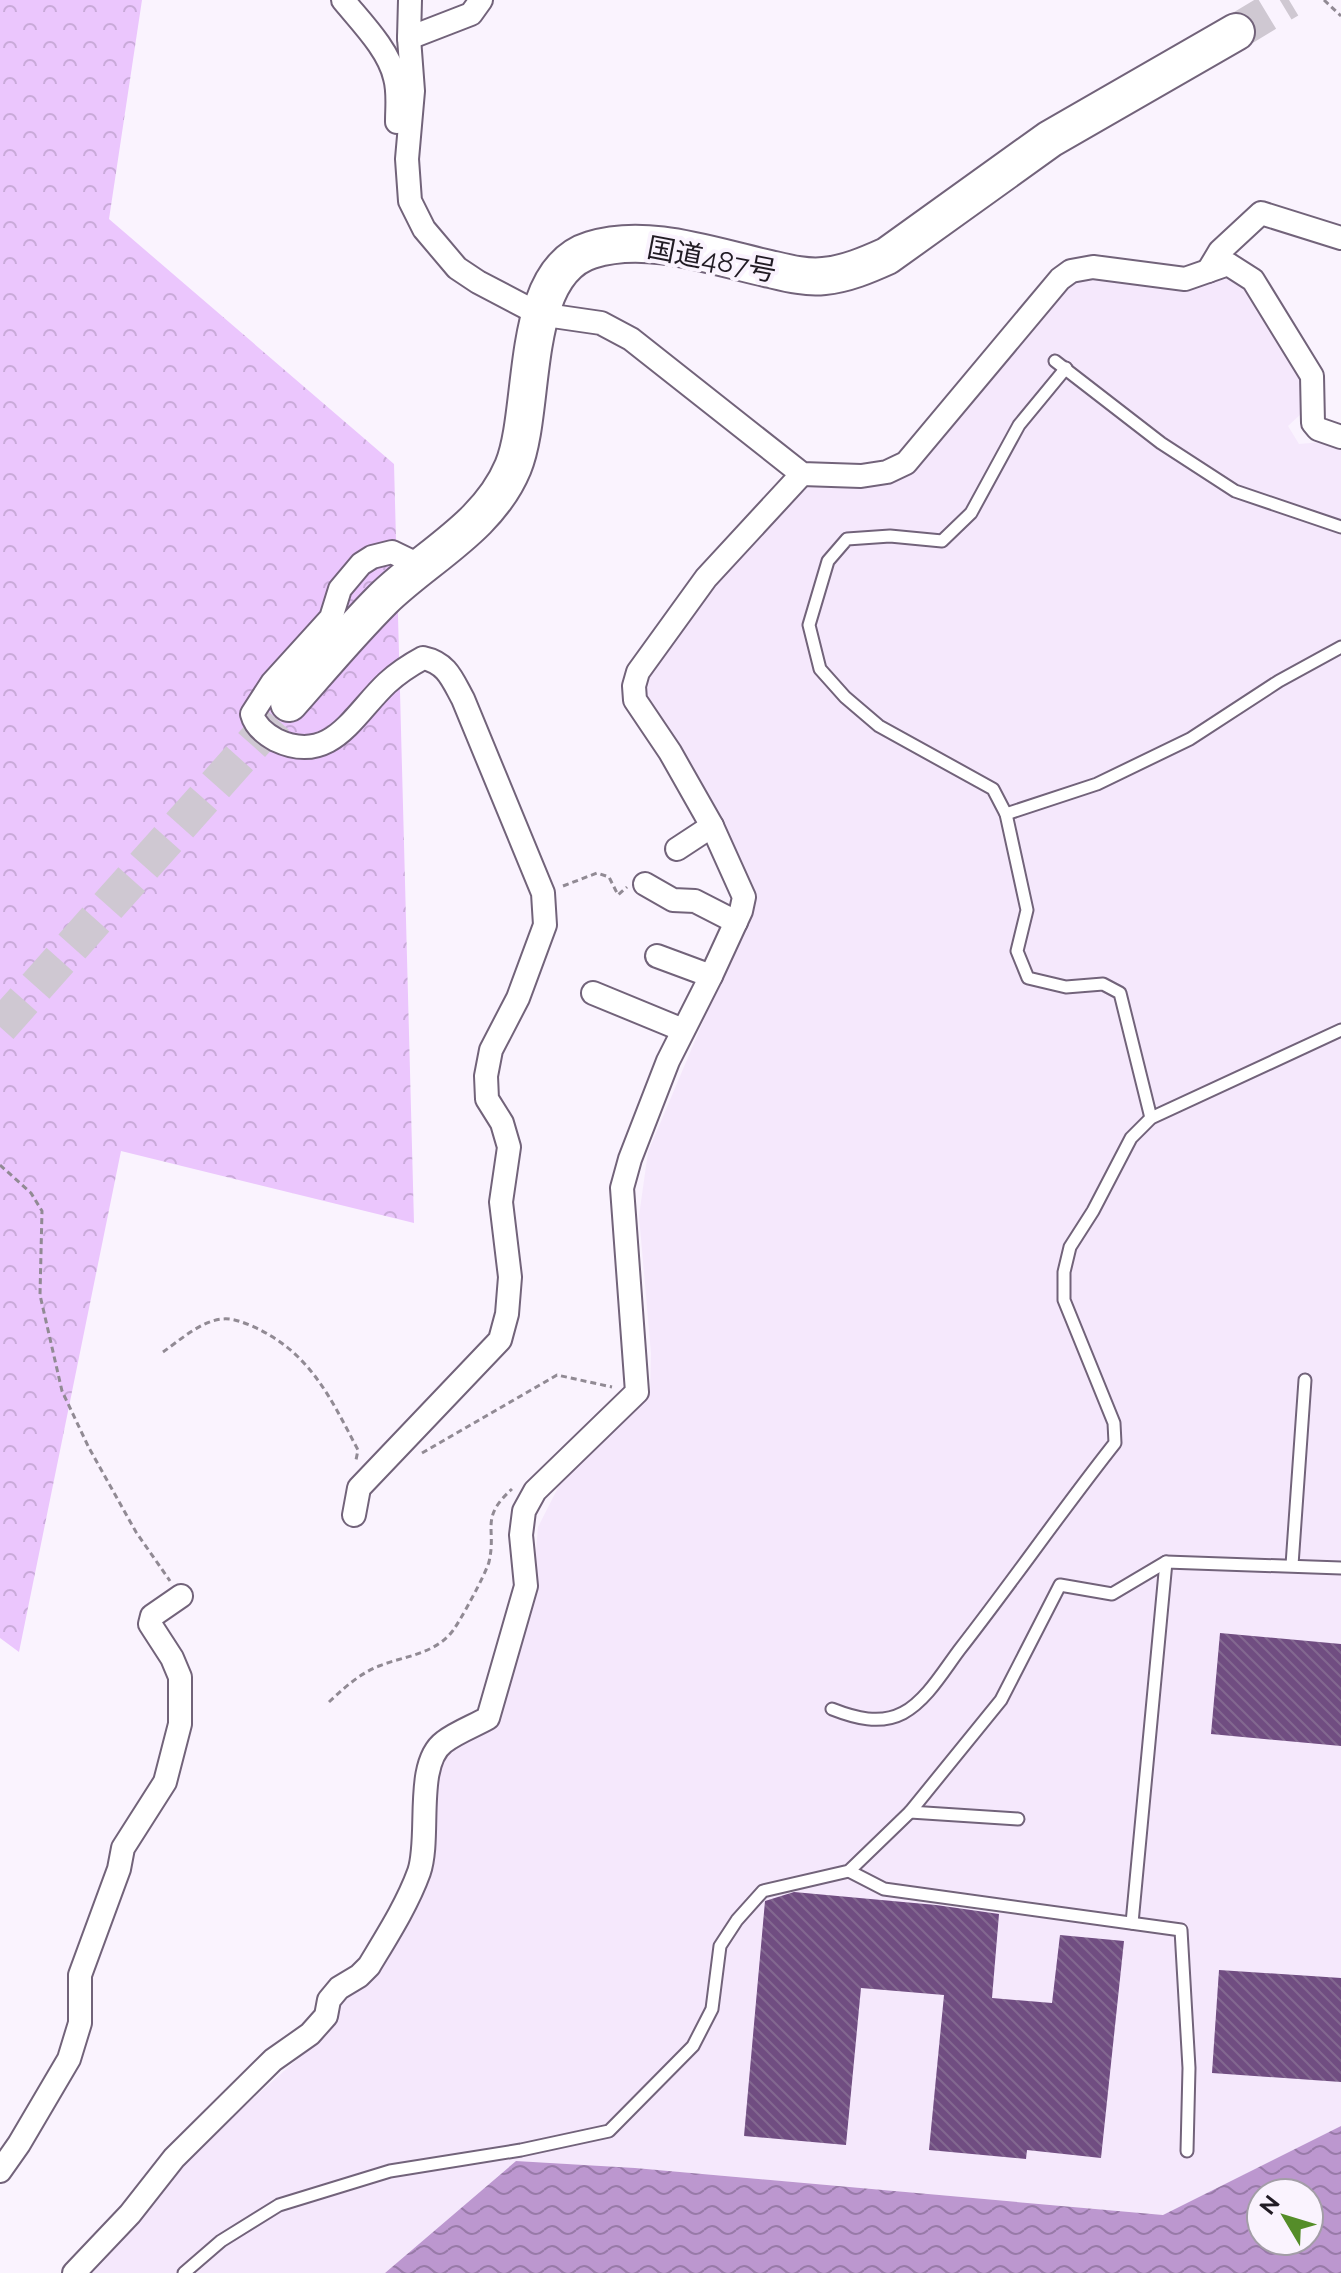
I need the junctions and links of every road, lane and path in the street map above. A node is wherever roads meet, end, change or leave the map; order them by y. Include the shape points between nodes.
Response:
1 (343, 0) edge
2 (410, 0) edge
3 (481, 0) edge
4 (1324, 0) edge
5 (1341, 16) edge
6 (1236, 32) tunnel mouth
7 (409, 38) junction
8 (407, 159) junction
9 (1341, 238) edge
10 (1208, 271) junction
11 (539, 314) junction
12 (1341, 437) edge
13 (802, 474) junction
14 (1341, 527) edge
15 (421, 566) junction
16 (1341, 647) edge
17 (289, 703) tunnel mouth
18 (1006, 814) junction
19 (712, 826) junction
20 (677, 849) dead end
21 (645, 884) joint
22 (543, 893) junction
23 (736, 922) junction
24 (657, 956) dead end
25 (711, 976) junction
26 (593, 993) dead end
27 (683, 1030) junction
28 (1341, 1030) edge
29 (1151, 1118) junction
30 (0, 1165) edge
31 (163, 1352) dead end
32 (1305, 1380) dead end
33 (637, 1392) junction
34 (414, 1458) dead end
35 (355, 1465) dead end
36 (512, 1489) dead end
37 (354, 1515) dead end
38 (1166, 1562) junction
39 (1292, 1565) junction
40 (1341, 1568) edge
41 (181, 1596) joint
42 (329, 1702) dead end
43 (832, 1709) dead end
44 (910, 1812) junction
45 (1018, 1819) dead end
46 (849, 1871) junction
47 (1132, 1923) junction
48 (1187, 2151) dead end
49 (0, 2171) edge
50 (74, 2273) edge
51 (184, 2273) edge

1 - 8 street via 395,75 397,141
2 - 7 street
3 - 7 street via 471,14
4 - 5 path
6 - 11 highway, 国道487号 via 1050,139 887,256 861,268 797,275 661,246 605,246 571,262
7 - 8 street via 413,91
8 - 11 street via 410,201 424,229 457,268
9 - 10 street via 1261,213 1220,251
10 - 12 street via 1228,264 1253,280 1312,376 1313,423
10 - 13 street via 1185,279 1093,267 1071,271 906,463 861,476
11 - 13 street via 601,323 631,339
11 - 15 highway, 国道487号 via 524,432 513,467 496,499 473,525
13 - 19 street via 706,578 638,672 634,686 635,700
14 - 18 lane via 1235,491 1161,443 1060,364 971,513 942,541 847,539 828,561 809,625 820,669 879,726 993,789
15 - 17 highway, 国道487号 via 383,599
15 - 22 street via 392,552 361,564 340,589 331,618 272,683 252,714 254,724 296,748 319,746 340,734 407,667 423,658 437,661 463,699
16 - 18 lane via 1190,739 1097,784
18 - 29 lane via 1027,910 1017,951 1028,978 1066,987 1103,984 1120,993
19 - 20 street
19 - 23 street via 744,897
21 - 22 path via 633,882 618,895 609,877 597,873
21 - 23 street
22 - 37 street via 545,925 518,998 491,1050 486,1076 487,1099 509,1147 501,1202 510,1277 500,1340 359,1488
23 - 25 street
24 - 25 street
25 - 27 street
26 - 27 street
27 - 33 street via 622,1188
28 - 29 lane
29 - 43 lane via 1131,1138 1070,1247 1064,1272 1064,1300 1114,1423 1115,1443 927,1692 904,1712 878,1720
30 - 41 path via 31,1193 42,1211 40,1295 62,1391 136,1532
31 - 35 path via 220,1319 260,1330 303,1359 325,1388 358,1450
32 - 39 lane
33 - 34 path via 557,1375
33 - 50 street via 535,1491 524,1511 526,1586 488,1718 432,1754 420,1870 369,1966 339,1988 310,2034 273,2060 174,2158
36 - 42 path via 489,1520 487,1569 449,1635 413,1657 378,1666
38 - 39 lane
38 - 44 lane via 1112,1594 1060,1585 1001,1700
38 - 47 lane
39 - 40 lane
41 - 49 street via 152,1616 150,1624 180,1677 180,1724 165,1782 123,1848 80,1975 80,2023 69,2059
44 - 45 lane
44 - 46 lane
46 - 47 lane via 884,1889
46 - 51 lane via 763,1891 720,1946 712,2009 693,2046 609,2131 390,2171 279,2205 221,2241
47 - 48 lane via 1181,1930 1189,2068

